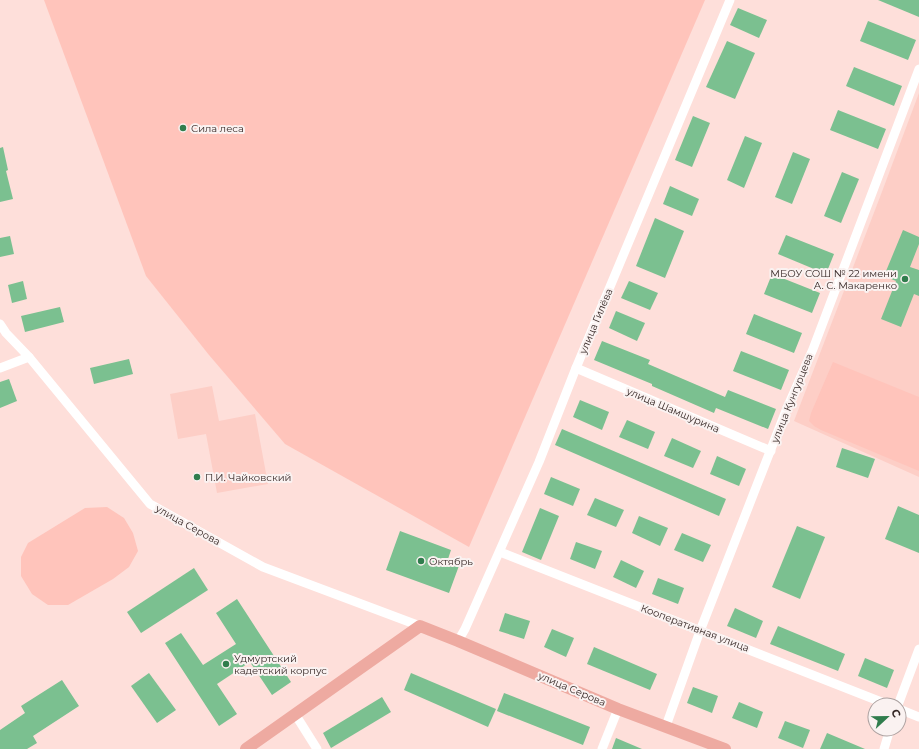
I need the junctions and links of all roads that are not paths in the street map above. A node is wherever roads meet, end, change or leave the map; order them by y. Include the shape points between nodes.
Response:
1 (730, 0) edge
2 (919, 69) edge
3 (0, 324) edge
4 (29, 357) junction
5 (0, 368) edge
6 (576, 368) junction
7 (771, 451) junction
8 (500, 552) junction
9 (420, 626) junction
10 (700, 631) junction
11 (458, 640) junction
12 (919, 649) edge
13 (869, 697) edge
14 (901, 697) edge
15 (618, 709) junction
16 (907, 712) edge
17 (295, 714) junction
18 (919, 717) edge
19 (666, 726) junction
20 (888, 737) edge
21 (246, 749) edge
22 (317, 749) edge
23 (602, 749) edge
24 (724, 749) edge
25 (884, 749) edge

1 - 6 street, улица Гилёва
2 - 7 street, улица Кунгурцева
3 - 4 street, улица Серова
4 - 5 street
4 - 9 street, улица Серова via 150,504 263,567
6 - 7 street, улица Шамшурина
6 - 8 street, улица Гилёва
7 - 10 street, улица Кунгурцева
8 - 10 street, Кооперативная улица
8 - 11 street, улица Гилёва
9 - 11 main road, улица Серова
9 - 17 main road
10 - 13 street, Кооперативная улица
10 - 19 street, улица Кунгурцева
11 - 15 main road, улица Серова
12 - 14 street
15 - 19 main road, улица Серова
15 - 23 street
16 - 18 street
17 - 21 main road
17 - 22 street
19 - 24 main road, улица Серова
20 - 25 street

